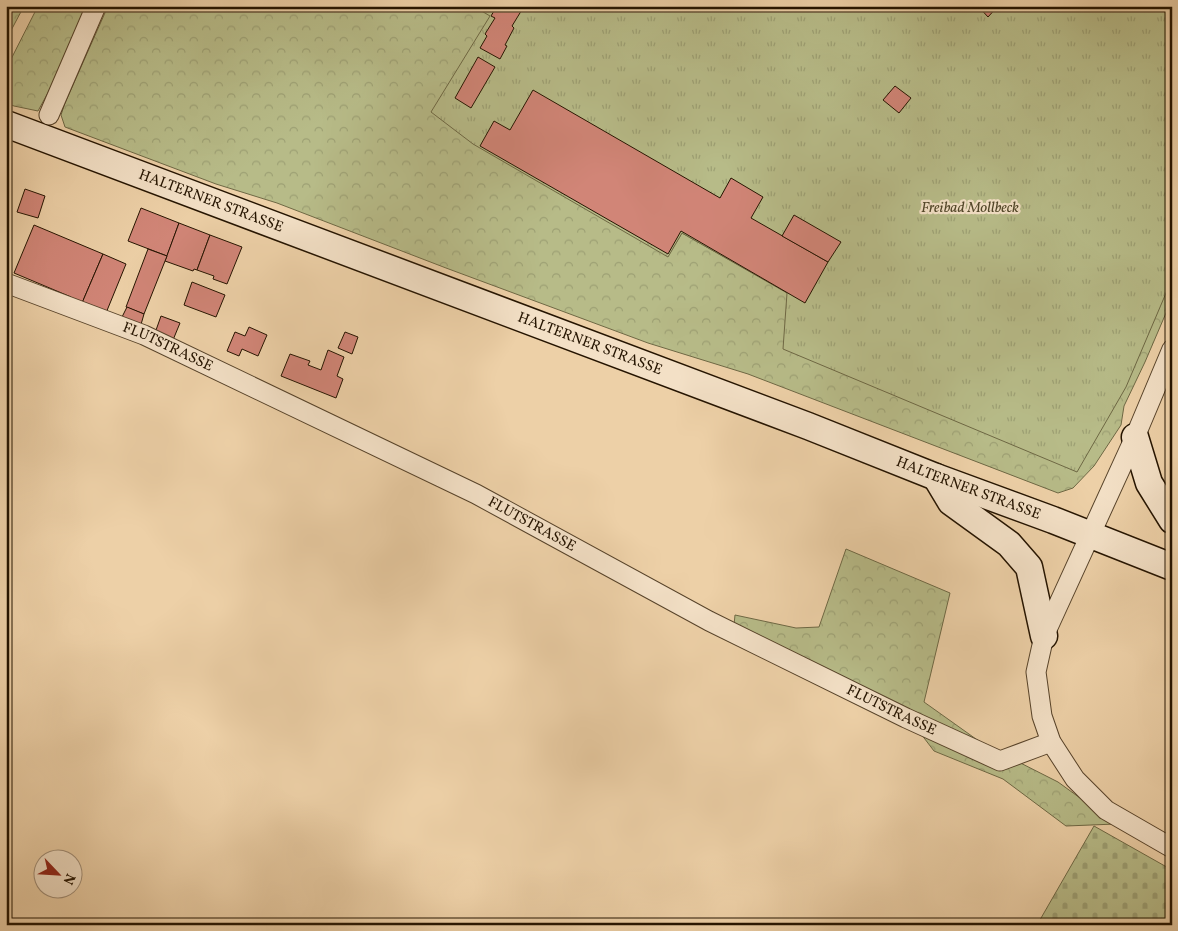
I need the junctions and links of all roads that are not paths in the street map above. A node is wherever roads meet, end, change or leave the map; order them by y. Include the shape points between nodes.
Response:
1 (96, 6) edge
2 (49, 115) dead end
3 (6, 124) edge
4 (6, 283) edge
5 (1172, 349) edge
6 (1135, 437) junction
7 (936, 477) junction
8 (1172, 520) edge
9 (1090, 535) junction
10 (1172, 567) edge
11 (1044, 636) junction
12 (1051, 742) junction
13 (1172, 848) edge

1 - 2 street
3 - 7 main road, HALTERNER STRASSE
4 - 12 street, FLUTSTRASSE via 144,334 476,494 709,620 1000,761
5 - 6 street
6 - 8 main road via 1149,483
6 - 9 street
7 - 9 main road, HALTERNER STRASSE
7 - 11 main road via 951,502 1008,544 1029,567
9 - 10 main road, HALTERNER STRASSE
9 - 11 street
11 - 12 street via 1036,672 1042,716
12 - 13 street via 1075,779 1106,810

